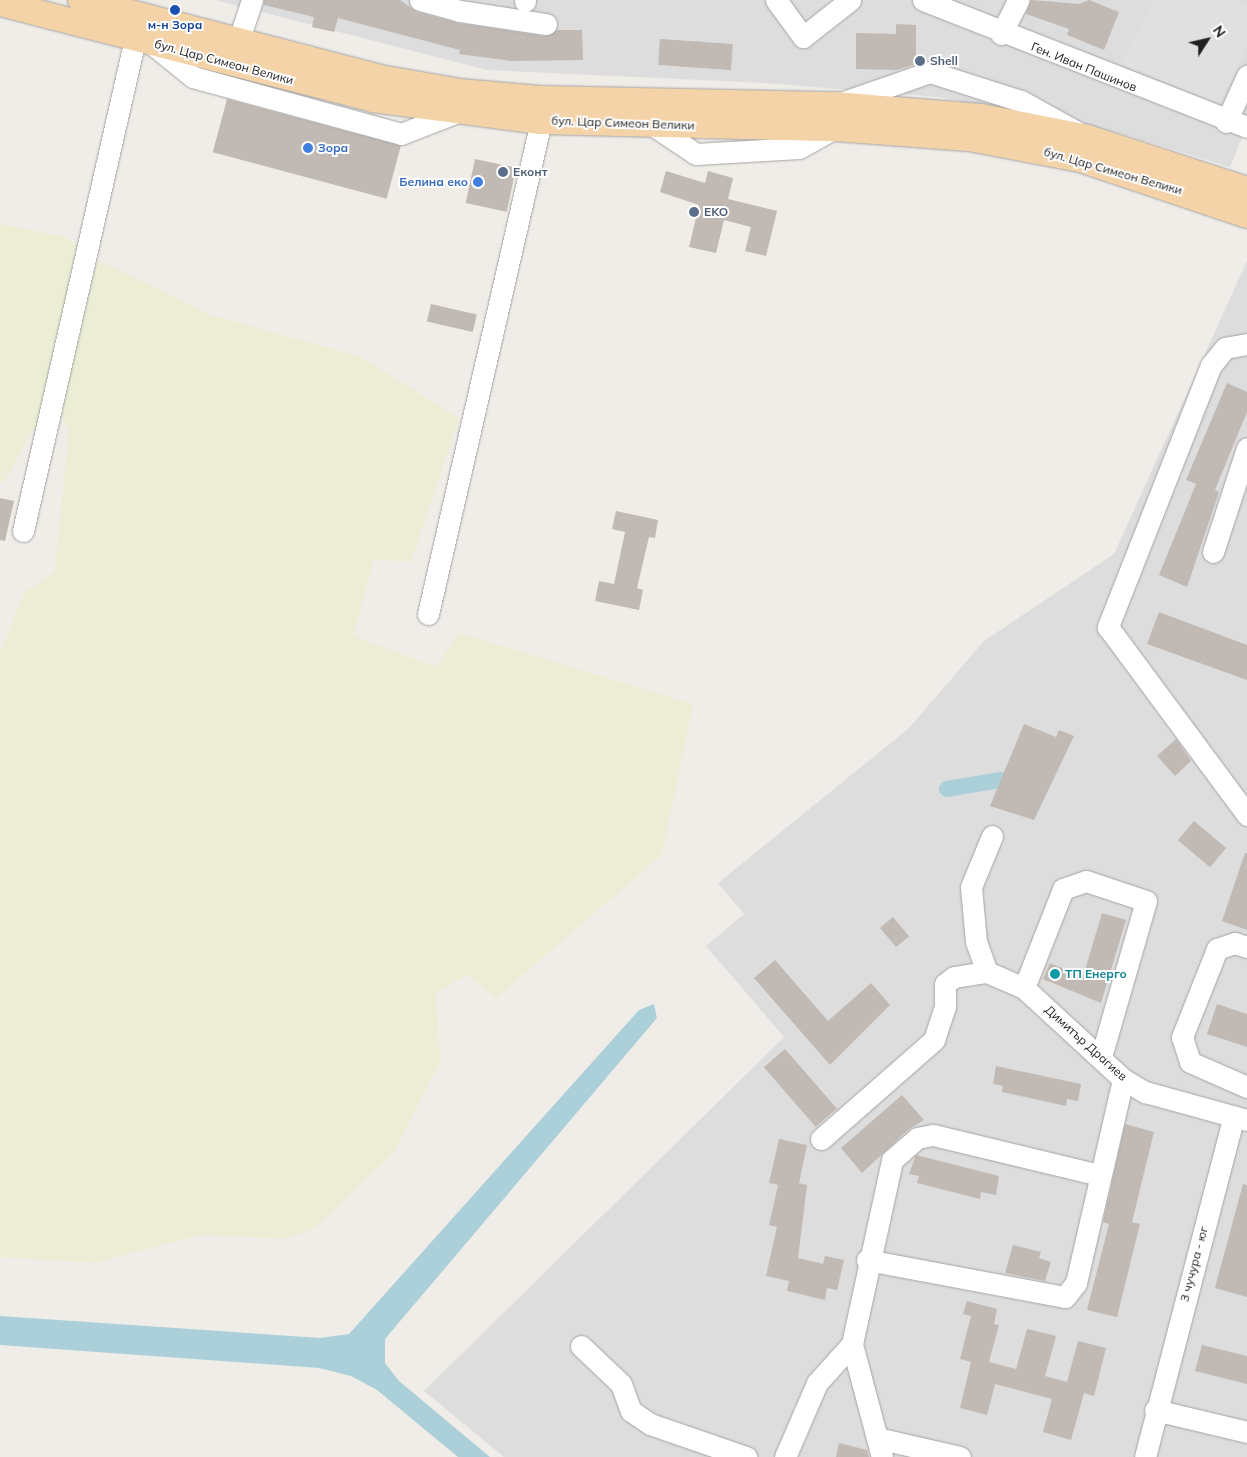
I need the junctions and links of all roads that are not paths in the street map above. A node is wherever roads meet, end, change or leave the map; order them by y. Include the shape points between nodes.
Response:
1 (81, 0) edge
2 (252, 0) edge
3 (420, 0) edge
4 (776, 0) edge
5 (850, 0) edge
6 (923, 0) edge
7 (1018, 0) edge
8 (0, 3) edge
9 (546, 24) dead end
10 (1002, 34) junction
11 (143, 41) junction
12 (238, 42) junction
13 (1247, 76) edge
14 (835, 117) junction
15 (541, 121) junction
16 (1226, 122) junction
17 (1247, 128) edge
18 (1088, 138) junction
19 (1247, 190) edge
20 (1247, 215) edge
21 (1245, 344) edge
22 (1247, 448) edge
23 (23, 531) dead end
24 (1213, 552) dead end
25 (428, 614) dead end
26 (1247, 815) edge
27 (992, 836) dead end
28 (1247, 947) edge
29 (987, 972) junction
30 (1024, 988) junction
31 (1101, 1058) junction
32 (1123, 1079) junction
33 (1247, 1087) edge
34 (1240, 1119) edge
35 (821, 1139) dead end
36 (1099, 1175) junction
37 (866, 1260) junction
38 (852, 1344) junction
39 (581, 1346) dead end
40 (1155, 1410) junction
41 (1247, 1432) edge
42 (880, 1448) edge
43 (746, 1457) edge
44 (785, 1457) edge
45 (960, 1457) edge
46 (1145, 1457) edge

1 - 12 main road, бул. Цар Симеон Велики
2 - 12 street
3 - 9 street
4 - 5 street via 803,37
6 - 10 street, Ген. Иван Пашинов
7 - 10 street
8 - 11 main road, бул. Цар Симеон Велики
10 - 16 street, Ген. Иван Пашинов
11 - 15 main road, бул. Цар Симеон Велики via 373,99 455,113
11 - 23 street
12 - 14 main road, бул. Цар Симеон Велики via 380,78 459,92
13 - 16 street
14 - 15 main road, бул. Цар Симеон Велики via 651,124
14 - 18 main road, бул. Цар Симеон Велики via 981,117
14 - 18 street via 930,72 1021,101
14 - 20 main road, бул. Цар Симеон Велики via 1046,151 1142,177
15 - 25 street
16 - 17 street, Ген. Иван Пашинов
18 - 19 main road, бул. Цар Симеон Велики
21 - 26 street via 1225,348 1211,365 1108,627
22 - 24 street
27 - 29 street via 971,887 976,942
28 - 33 street via 1235,943 1217,949 1182,1037 1186,1056 1197,1068
29 - 30 street, Димитър Драгиев
29 - 35 street via 954,977 945,984 945,1007 934,1040
30 - 31 street, Димитър Драгиев
30 - 31 street via 1063,889 1086,881 1146,901
31 - 32 street, Димитър Драгиев
32 - 34 street, Димитър Драгиев via 1168,1101
32 - 36 street
34 - 40 street, 3 чучура - юг
36 - 37 street via 933,1135 917,1138 892,1160
36 - 37 street via 1076,1283 1065,1297
37 - 38 street
38 - 42 street
38 - 44 street via 817,1382
39 - 43 street via 621,1384 631,1411 644,1420
40 - 41 street
40 - 46 street, 3 чучура - юг
42 - 45 street

